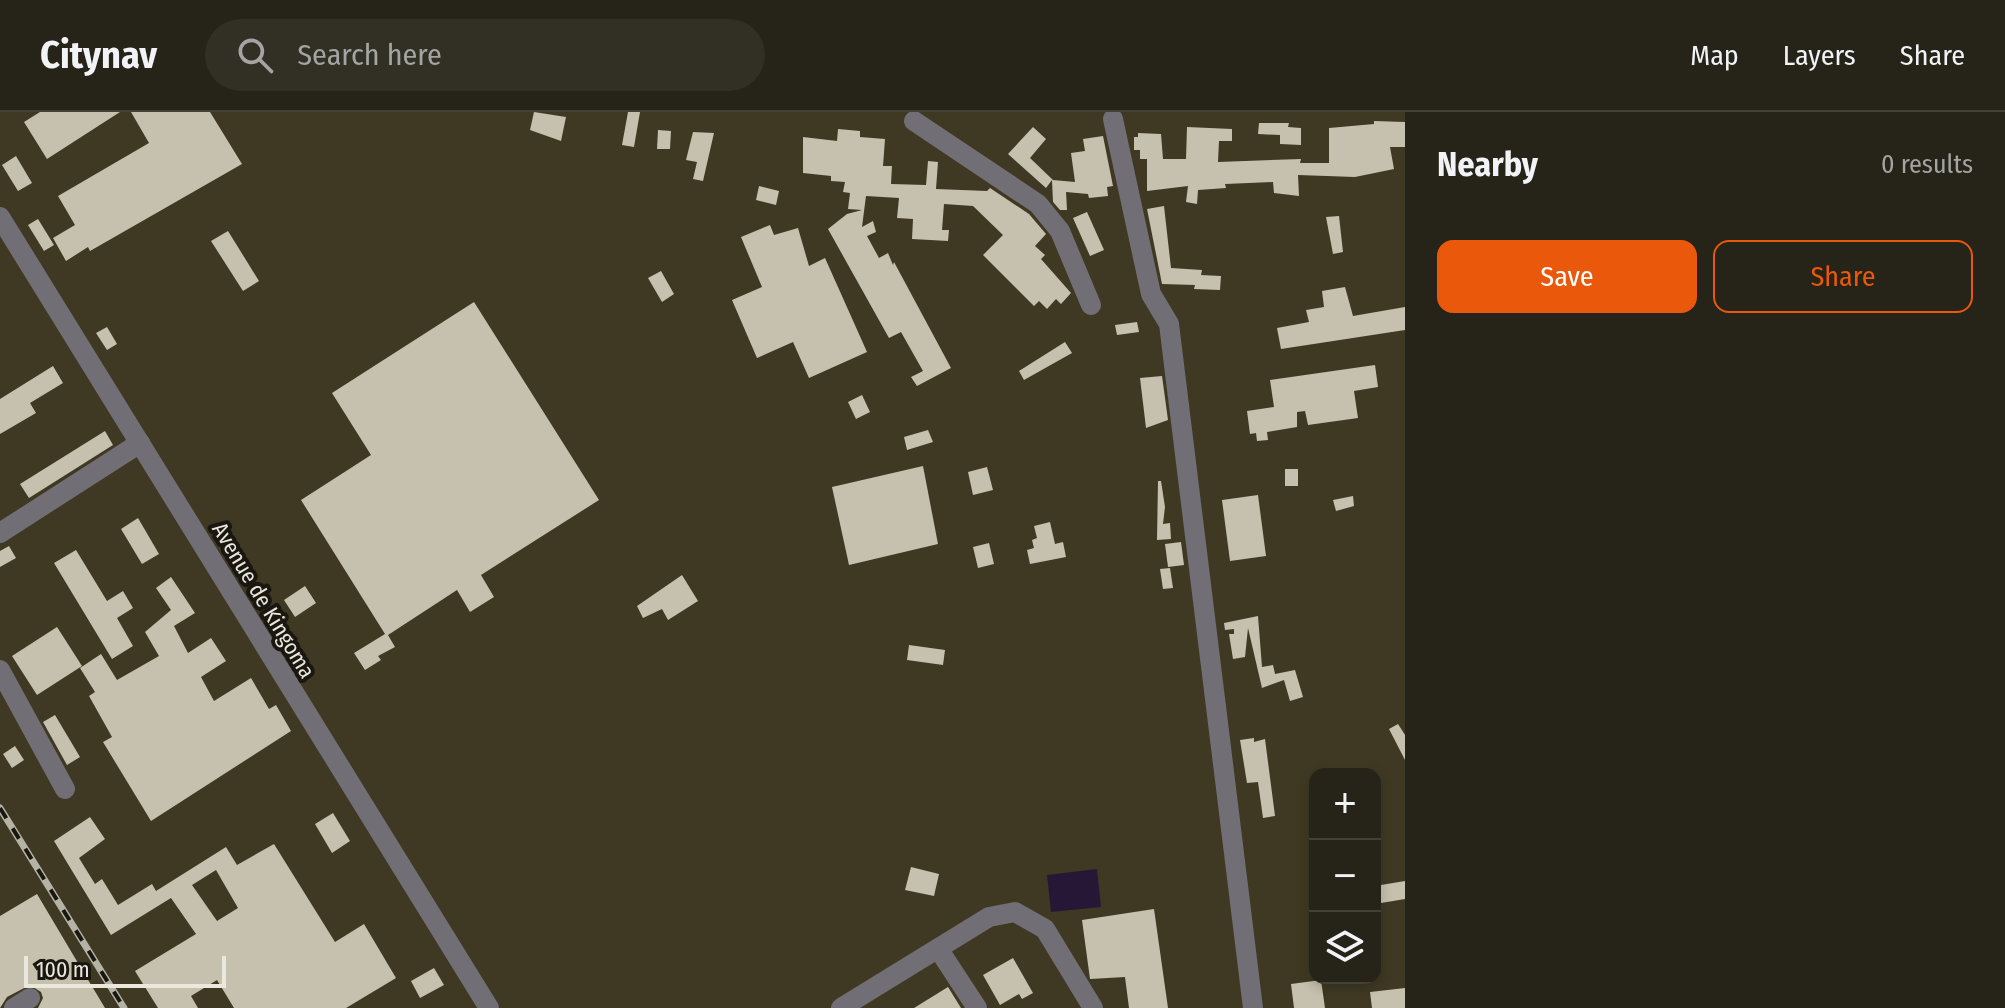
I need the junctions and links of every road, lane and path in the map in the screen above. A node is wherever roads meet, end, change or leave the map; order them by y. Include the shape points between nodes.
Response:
1 (1113, 119) dead end
2 (914, 121) dead end
3 (0, 217) edge
4 (1091, 305) dead end
5 (140, 443) junction
6 (0, 533) edge
7 (0, 670) edge
8 (65, 789) dead end
9 (939, 950) junction
10 (489, 1008) edge
11 (841, 1008) edge
12 (977, 1008) edge
13 (1093, 1008) edge
14 (1253, 1008) edge

1 - 14 street via 1151,294 1169,324
2 - 4 street via 1038,204 1060,231
3 - 5 street, Avenue de Kingoma
5 - 6 street
5 - 10 street, Avenue de Kingoma
7 - 8 street
9 - 11 street
9 - 12 street
9 - 13 street via 989,917 1025,915 1045,929

